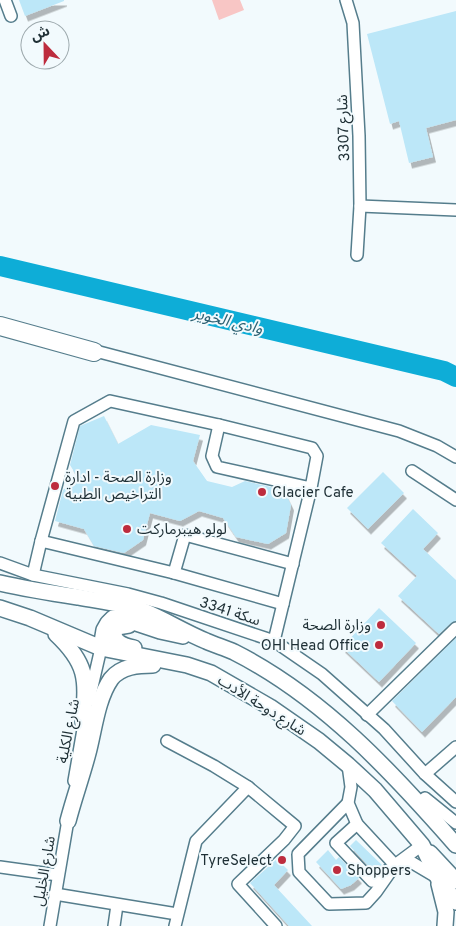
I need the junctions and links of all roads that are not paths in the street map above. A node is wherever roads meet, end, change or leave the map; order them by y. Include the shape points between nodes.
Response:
1 (5, 0) edge
2 (346, 0) edge
3 (11, 16) dead end
4 (360, 206) junction
5 (456, 210) edge
6 (357, 255) dead end
7 (0, 317) edge
8 (0, 326) edge
9 (0, 334) edge
10 (94, 352) junction
11 (219, 425) junction
12 (456, 456) edge
13 (412, 471) dead end
14 (311, 488) junction
15 (456, 500) edge
16 (41, 541) junction
17 (0, 562) edge
18 (292, 564) junction
19 (174, 573) junction
20 (33, 575) junction
21 (0, 583) edge
22 (283, 604) junction
23 (0, 608) edge
24 (47, 626) junction
25 (149, 628) junction
26 (456, 628) edge
27 (274, 641) junction
28 (206, 642) junction
29 (101, 648) junction
30 (187, 664) junction
31 (367, 715) junction
32 (83, 725) junction
33 (167, 741) dead end
34 (456, 747) edge
35 (348, 765) junction
36 (425, 774) junction
37 (248, 787) junction
38 (408, 791) junction
39 (425, 798) junction
40 (456, 802) edge
41 (348, 803) junction
42 (68, 820) junction
43 (456, 823) edge
44 (356, 824) junction
45 (456, 830) edge
46 (284, 840) junction
47 (422, 845) junction
48 (456, 845) edge
49 (298, 854) junction
50 (395, 865) junction
51 (0, 867) edge
52 (58, 875) junction
53 (438, 878) junction
54 (456, 881) edge
55 (55, 894) junction
56 (456, 902) edge
57 (117, 905) junction
58 (177, 914) junction
59 (50, 926) edge
60 (114, 926) edge
61 (175, 926) edge
62 (275, 926) edge
63 (445, 926) edge

1 - 3 street
2 - 4 street, 3307 شارع via 352,23
4 - 5 street
4 - 6 street, 3307 شارع
7 - 10 street via 58,335
8 - 10 highway
9 - 10 highway
10 - 12 street via 398,431
11 - 14 street via 312,448 317,456
11 - 14 street via 212,456 217,467
11 - 16 street via 110,401 74,421
13 - 15 street
14 - 18 street
16 - 19 street
16 - 20 street
17 - 20 street, سكة 3341
18 - 19 street via 185,535
18 - 22 street
19 - 22 street
20 - 27 street, سكة 3341 via 161,603
21 - 28 main road, شارع دوحة الأدب via 112,602 140,610
22 - 27 street
23 - 24 main road, شارع دوحة الأدب
24 - 29 main road, شارع دوحة الأدب
24 - 32 main road via 80,662 86,687
25 - 28 main road
25 - 29 main road via 114,618 104,630
25 - 30 main road via 123,625 117,627 114,636 121,644 168,655
26 - 31 street
27 - 31 street, سكة 3341 via 322,674
28 - 38 main road, شارع دوحة الأدب via 233,652 271,673 372,753
29 - 30 main road, شارع دوحة الأدب
29 - 32 street, شارع الكلية
30 - 35 main road, شارع دوحة الأدب via 211,673 270,707
30 - 42 main road via 136,665 111,678 96,716
31 - 36 street, سكة 3341
32 - 42 street, شارع الكلية
33 - 37 street
34 - 36 street
35 - 41 street via 351,787
35 - 47 main road, شارع دوحة الأدب via 375,790
36 - 40 street, سكة 3341
37 - 46 street via 295,826
37 - 58 street via 196,841
38 - 39 main road
38 - 48 main road, شارع دوحة الأدب
39 - 43 street
39 - 45 main road
41 - 44 street
41 - 49 street
42 - 52 street, شارع الخليل
44 - 50 street
44 - 50 street via 336,844 372,882
46 - 49 street
46 - 62 street via 238,884
47 - 50 street
47 - 53 main road, شارع دوحة الأدب
47 - 54 main road
49 - 50 street via 299,872 329,904 366,903
50 - 53 street via 411,862
51 - 52 street
52 - 55 street, شارع الخليل
53 - 56 main road, شارع دوحة الأدب
53 - 63 main road via 446,912
55 - 57 street
55 - 59 street, شارع الخليل
57 - 58 street
57 - 60 street
58 - 61 street

